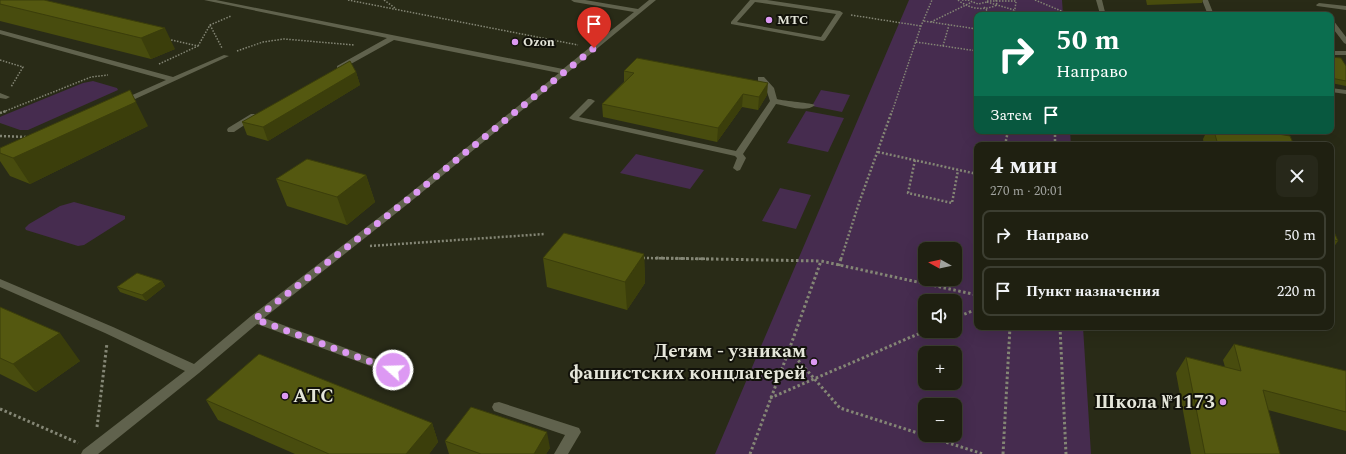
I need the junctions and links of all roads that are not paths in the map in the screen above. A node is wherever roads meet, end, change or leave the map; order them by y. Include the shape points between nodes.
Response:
1 (207, 0) edge
2 (574, 0) edge
3 (653, 0) edge
4 (754, 0) edge
5 (1099, 0) edge
6 (1205, 0) edge
7 (1317, 2) edge
8 (1346, 8) edge
9 (640, 11) junction
10 (1102, 12) edge
11 (1210, 12) edge
12 (1324, 12) edge
13 (1334, 25) edge
14 (0, 32) edge
15 (394, 37) junction
16 (1346, 42) edge
17 (1334, 53) edge
18 (1346, 53) edge
19 (226, 56) road end
20 (565, 72) junction
21 (330, 73) edge
22 (761, 79) dead end
23 (174, 80) junction
24 (1334, 90) edge
25 (1346, 92) edge
26 (591, 101) dead end
27 (774, 101) junction
28 (811, 105) dead end
29 (117, 106) edge
30 (264, 111) edge
31 (231, 130) dead end
32 (738, 154) junction
33 (737, 168) dead end
34 (0, 283) edge
35 (255, 319) junction
36 (195, 370) junction
37 (393, 370) dead end
38 (499, 407) dead end
39 (91, 452) edge
40 (561, 454) edge

1 - 15 street
2 - 9 street
3 - 9 street
4 - 4 street via 733,23 823,39 840,13
5 - 10 street
6 - 11 street
7 - 8 street
7 - 12 street
9 - 20 street
13 - 16 street
14 - 23 street
15 - 20 street
15 - 21 street
17 - 18 street
19 - 23 street
20 - 35 street
22 - 27 street via 770,88
23 - 29 street
24 - 25 street
26 - 32 street via 573,118
27 - 28 street via 802,109
27 - 32 street
30 - 31 street
32 - 33 street via 742,158
34 - 36 street
35 - 36 street
35 - 37 street
36 - 39 street
38 - 40 street via 574,432

